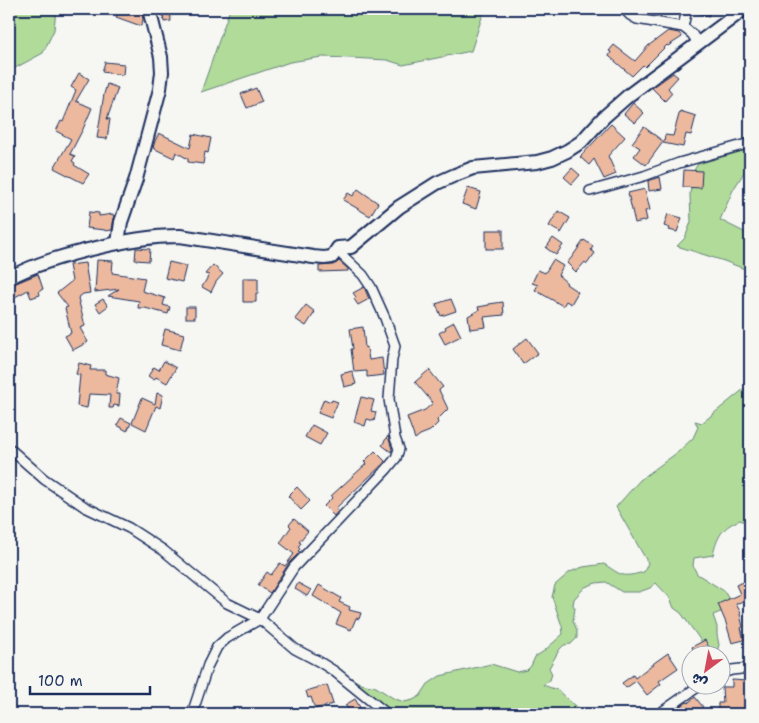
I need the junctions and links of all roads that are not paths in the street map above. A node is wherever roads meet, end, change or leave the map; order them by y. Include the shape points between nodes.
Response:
1 (149, 9) edge
2 (624, 9) edge
3 (687, 9) edge
4 (744, 9) edge
5 (683, 27) junction
6 (698, 43) junction
7 (750, 143) edge
8 (590, 191) dead end
9 (118, 243) junction
10 (338, 248) junction
11 (9, 278) edge
12 (9, 448) edge
13 (260, 619) junction
14 (750, 668) edge
15 (732, 670) edge
16 (685, 696) edge
17 (192, 714) edge
18 (387, 714) edge
19 (659, 714) edge

1 - 9 main road via 161,57 160,89 121,222
2 - 5 street via 636,19
3 - 5 street
4 - 6 main road
5 - 6 street
6 - 10 main road via 629,95 581,142 567,151 537,162 473,168 455,175 399,207 351,247
7 - 8 street
9 - 10 main road via 147,237 180,236 324,258 332,257
9 - 11 main road via 66,255
10 - 13 street via 370,287 395,346 388,399 398,449 396,458 387,469 294,567
12 - 13 street via 50,483 85,507 129,528 163,550 227,603
13 - 17 street via 227,638 217,648
13 - 18 street via 295,649 334,671
14 - 15 street
16 - 19 street

